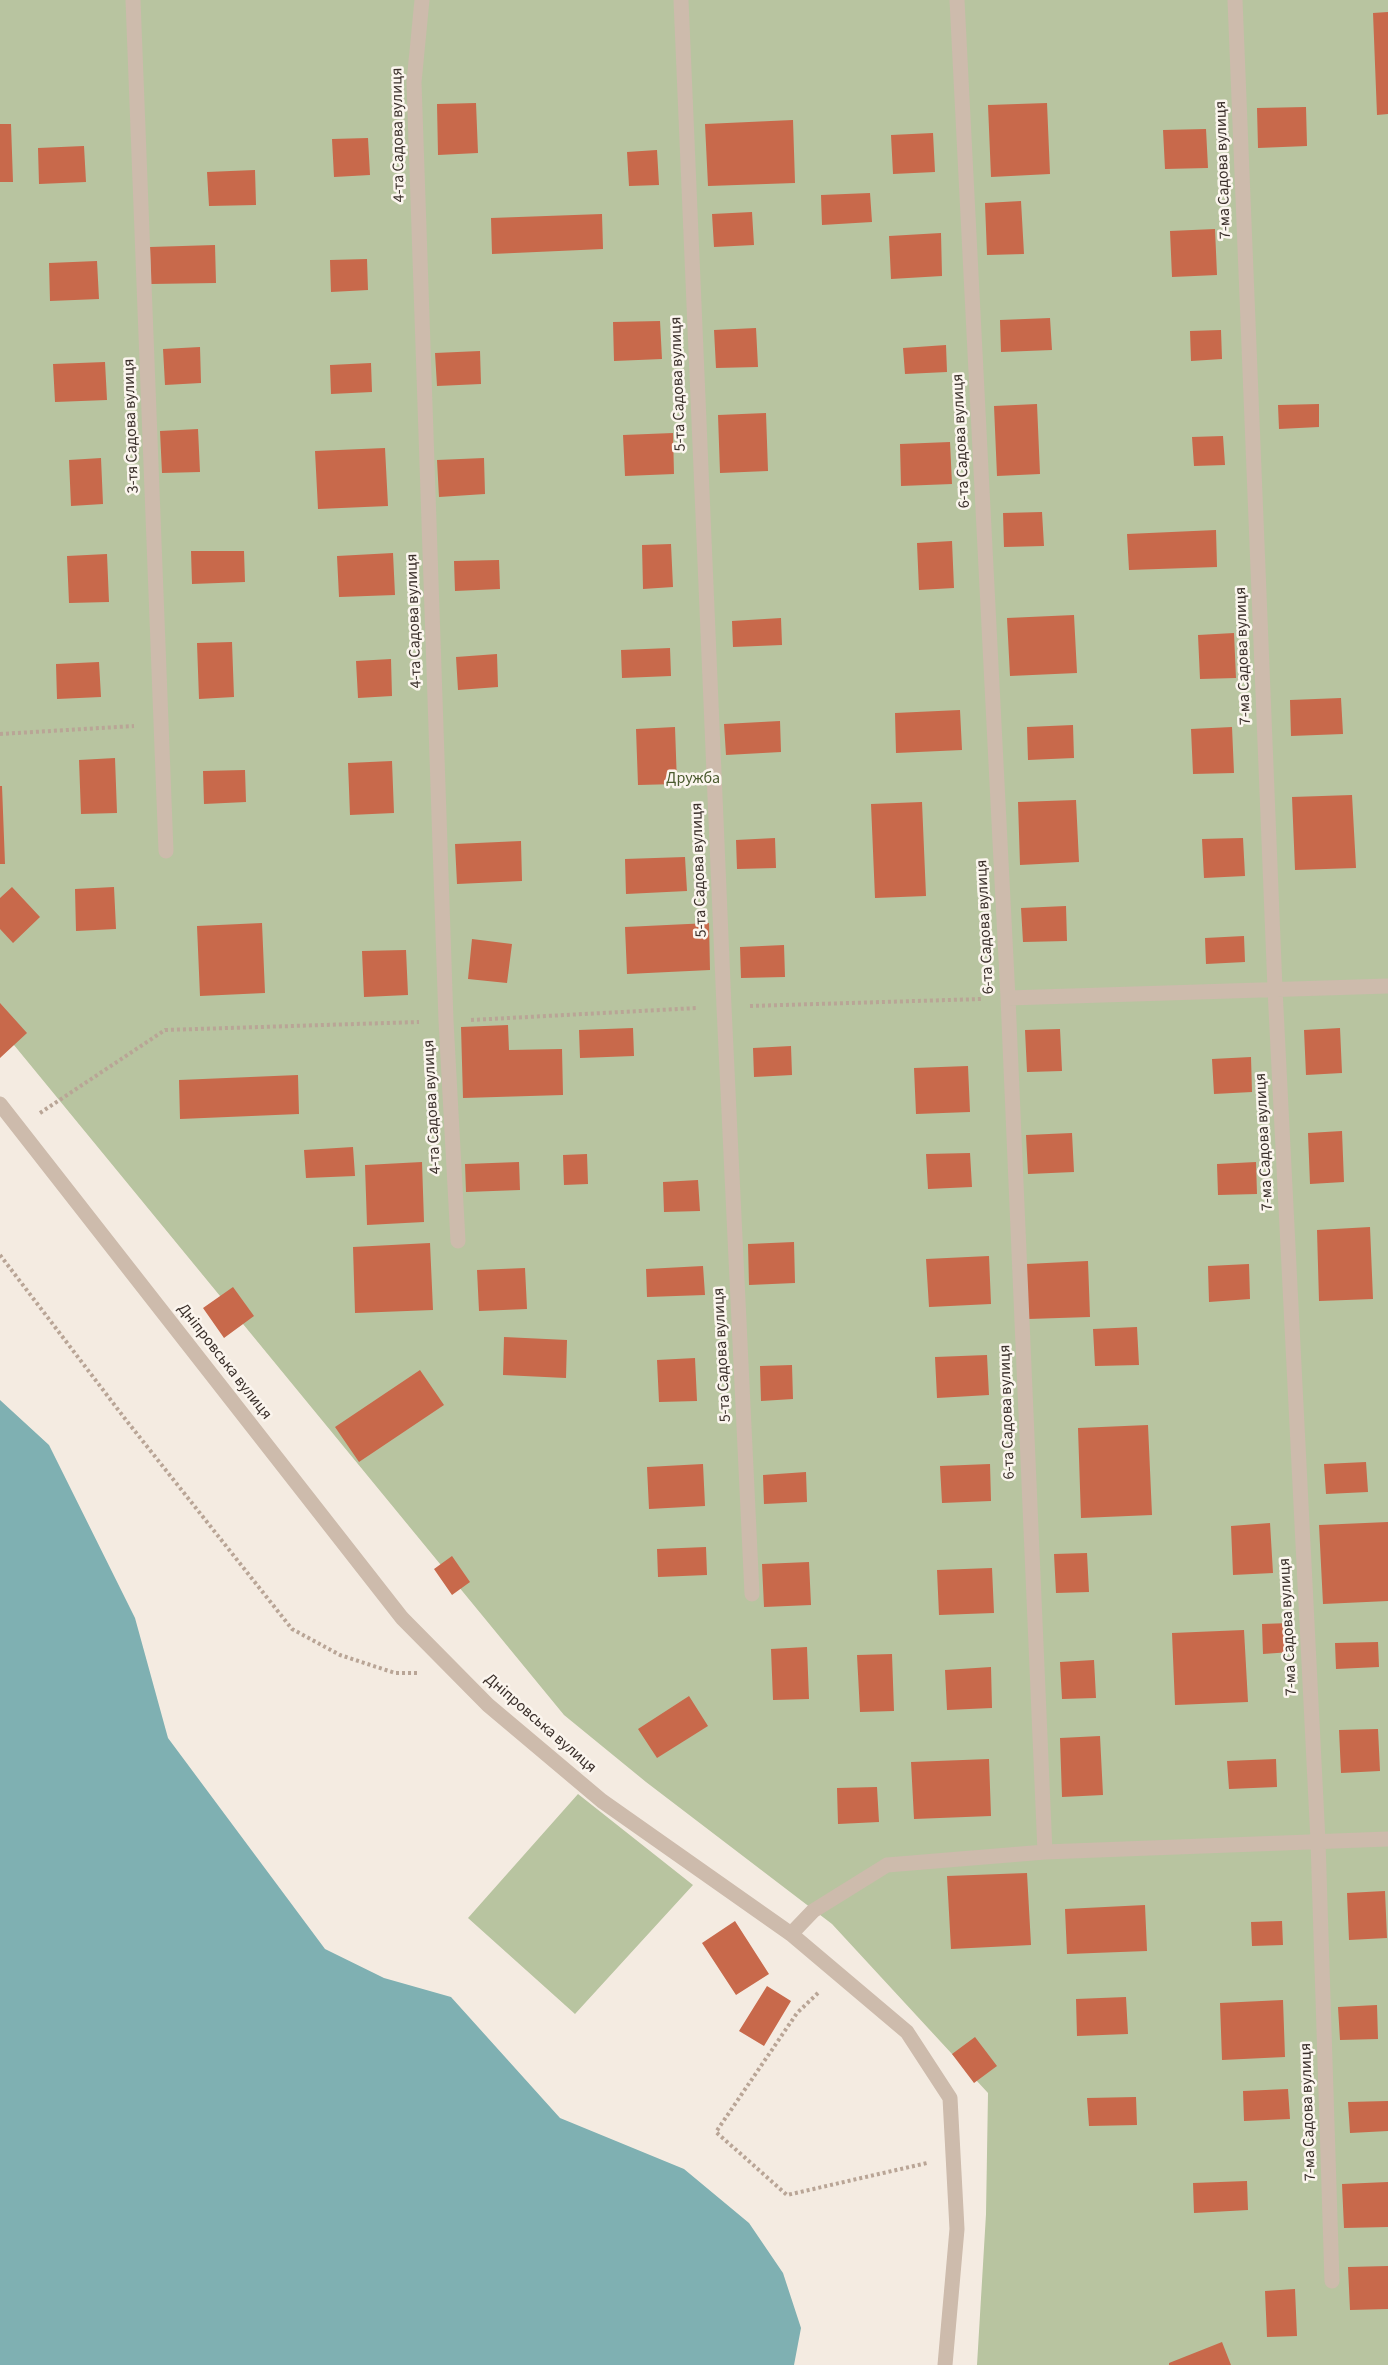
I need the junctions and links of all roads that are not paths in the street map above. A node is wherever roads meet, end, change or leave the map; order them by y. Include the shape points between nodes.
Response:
1 (133, 0) edge
2 (422, 0) edge
3 (681, 0) edge
4 (957, 0) edge
5 (1235, 0) edge
6 (166, 851) dead end
7 (1388, 986) edge
8 (1275, 989) junction
9 (1008, 998) junction
10 (0, 1104) edge
11 (458, 1241) dead end
12 (752, 1594) dead end
13 (1388, 1839) edge
14 (1318, 1841) junction
15 (1044, 1852) junction
16 (791, 1934) junction
17 (1332, 2281) dead end
18 (945, 2365) edge

1 - 6 street, 3-тя Садова вулиця
2 - 11 street, 4-та Садова вулиця via 414,82
3 - 12 street, 5-та Садова вулиця
4 - 9 street, 6-та Садова вулиця
5 - 8 street, 7-ма Садова вулиця
7 - 8 street
8 - 9 street
8 - 14 street, 7-ма Садова вулиця
9 - 15 street, 6-та Садова вулиця
10 - 16 street, Дніпровська вулиця via 402,1618 488,1705 602,1801
13 - 14 street
14 - 15 street
14 - 17 street, 7-ма Садова вулиця
15 - 16 street via 888,1865 813,1911
16 - 18 street, Дніпровська вулиця via 907,2032 950,2098 957,2229

